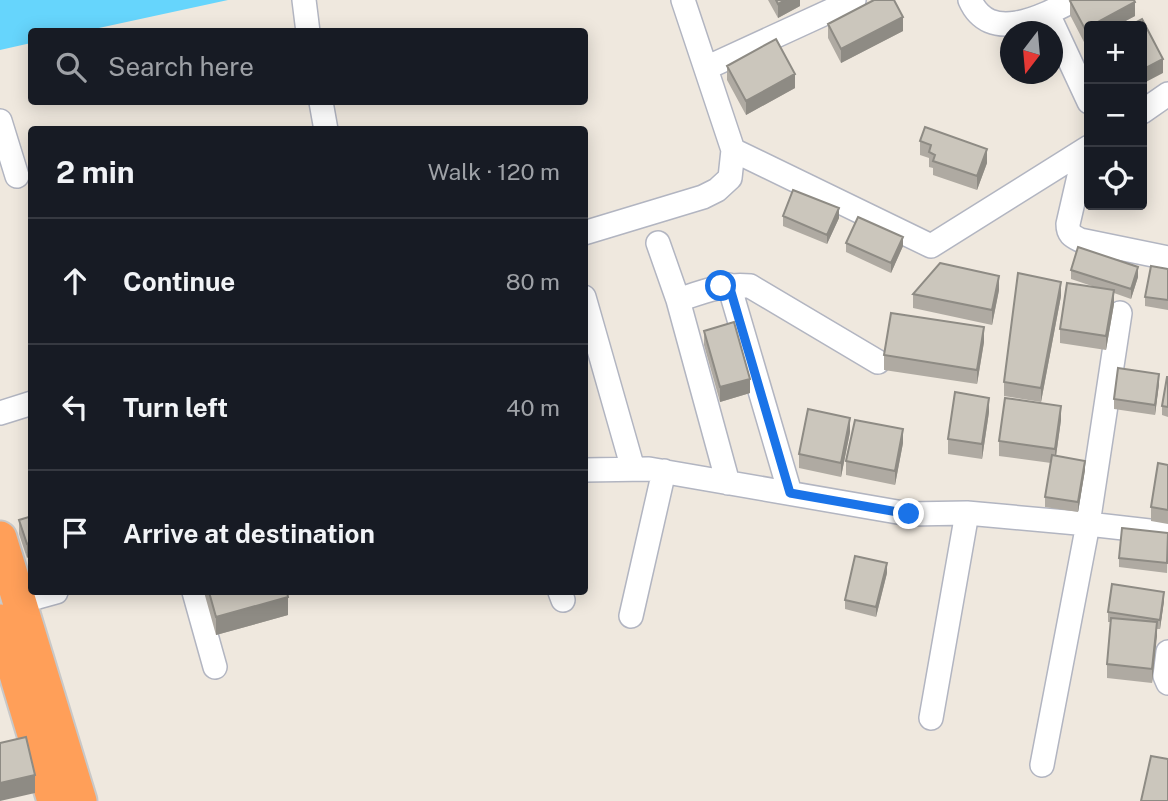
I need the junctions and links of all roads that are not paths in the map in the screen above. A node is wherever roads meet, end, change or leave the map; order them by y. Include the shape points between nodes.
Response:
1 (304, 0) edge
2 (683, 0) edge
3 (854, 0) edge
4 (970, 0) edge
5 (1074, 0) edge
6 (1048, 14) junction
7 (308, 28) edge
8 (706, 68) junction
9 (1084, 91) edge
10 (1168, 94) edge
11 (322, 105) edge
12 (1147, 109) edge
13 (0, 121) edge
14 (325, 126) edge
15 (733, 150) junction
16 (1084, 150) edge
17 (1084, 160) edge
18 (16, 176) edge
19 (588, 232) edge
20 (658, 243) dead end
21 (1168, 258) edge
22 (729, 285) junction
23 (678, 300) junction
24 (588, 311) edge
25 (1120, 313) dead end
26 (878, 362) dead end
27 (28, 404) edge
28 (0, 413) edge
29 (633, 469) junction
30 (588, 470) edge
31 (664, 471) junction
32 (728, 483) junction
33 (790, 493) junction
34 (967, 513) junction
35 (1088, 524) junction
36 (1168, 533) edge
37 (0, 538) edge
38 (49, 595) edge
39 (195, 595) edge
40 (10, 612) edge
41 (631, 616) dead end
42 (1168, 652) edge
43 (215, 667) dead end
44 (1168, 682) edge
45 (931, 718) dead end
46 (1042, 765) dead end
47 (54, 801) edge
48 (80, 801) edge

1 - 7 street
2 - 8 street
3 - 8 street
4 - 6 street via 982,18 994,23 1012,24
5 - 6 street
6 - 9 street
8 - 15 street
10 - 12 street
11 - 14 street
13 - 18 street
15 - 16 street via 931,246
15 - 19 street via 730,178 717,190
17 - 21 street via 1068,224 1072,236
20 - 23 street
22 - 23 street
22 - 26 street via 750,286
22 - 33 street
23 - 32 street
24 - 29 street
25 - 35 street
27 - 28 street
29 - 30 street
29 - 31 street
31 - 32 street
31 - 41 street
32 - 33 street
33 - 34 street via 909,514
34 - 35 street
34 - 45 street
35 - 36 street
35 - 46 street
37 - 40 highway
38 - 40 street
39 - 43 street
40 - 47 highway
40 - 48 highway
42 - 44 street

